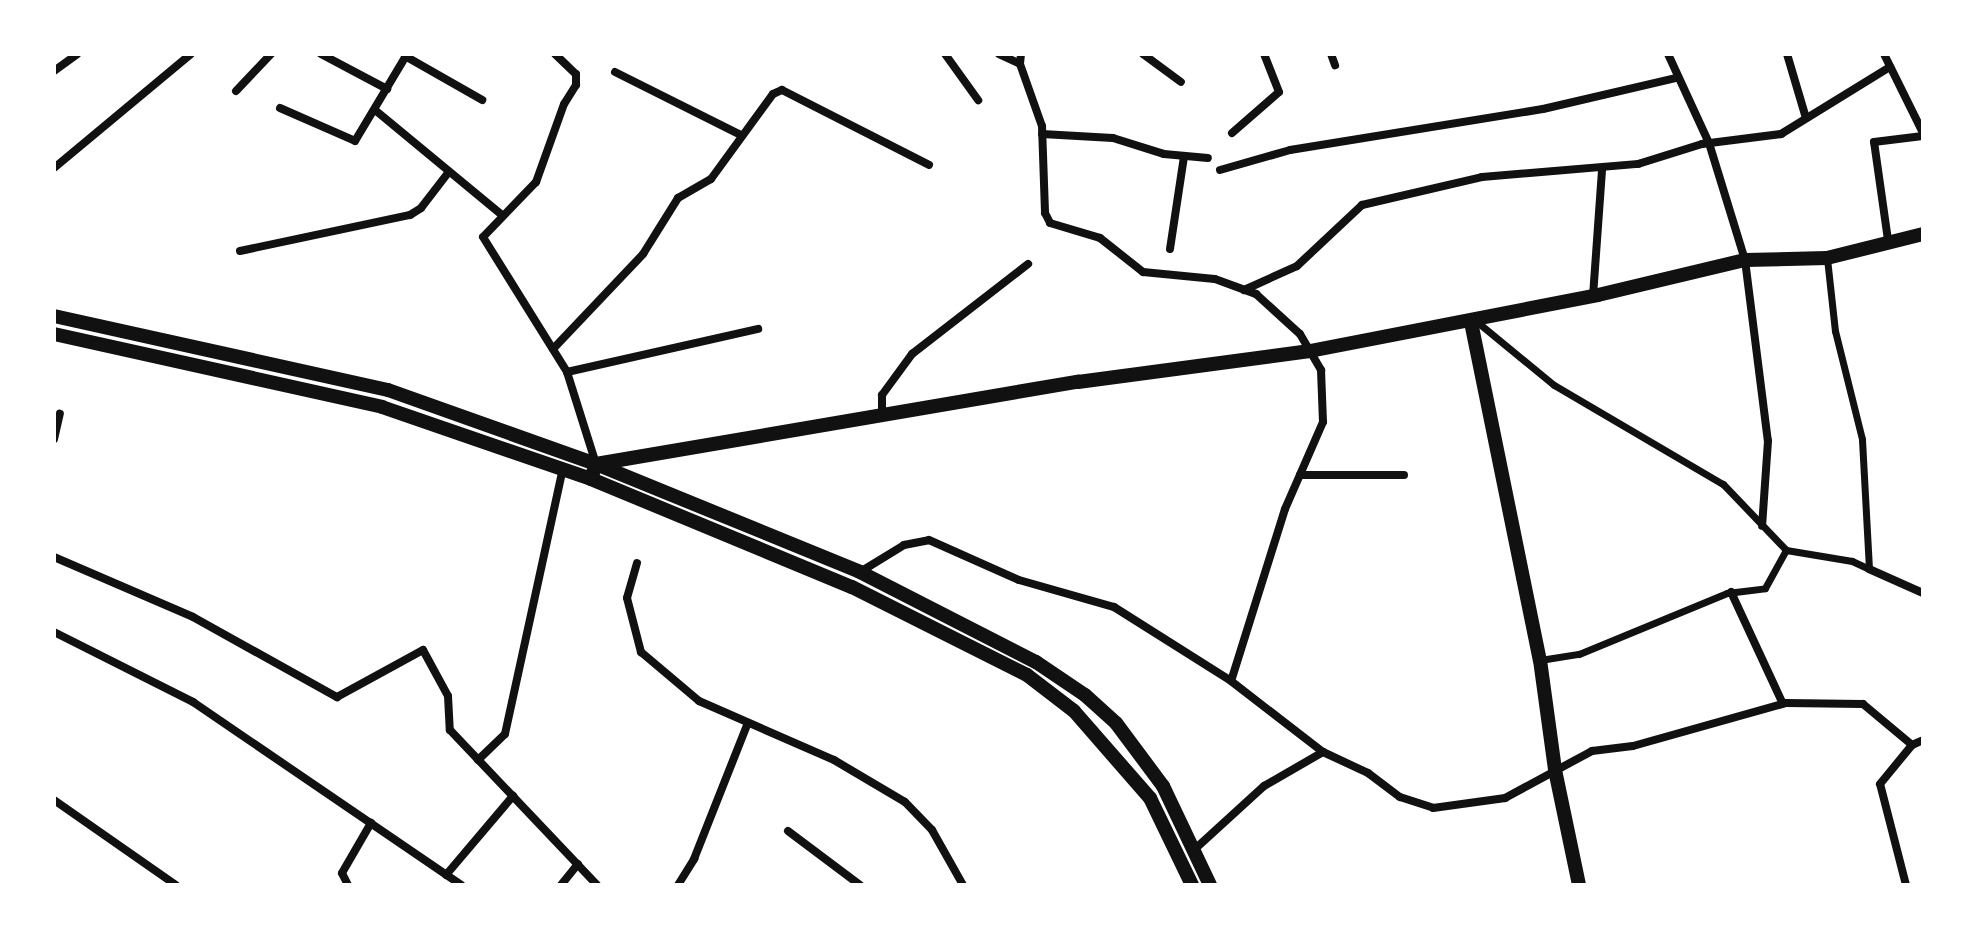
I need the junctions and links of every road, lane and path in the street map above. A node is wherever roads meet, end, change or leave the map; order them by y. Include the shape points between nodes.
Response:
1 (77, 54) edge
2 (191, 54) edge
3 (271, 54) edge
4 (321, 54) edge
5 (555, 54) edge
6 (945, 54) edge
7 (999, 54) edge
8 (1143, 54) edge
9 (1264, 54) edge
10 (1331, 54) edge
11 (1679, 54) edge
12 (1787, 54) edge
13 (1884, 54) edge
14 (406, 55) edge
15 (1668, 56) edge
16 (1020, 59) edge
17 (1335, 65) dead end
18 (1890, 67) junction
19 (54, 71) edge
20 (615, 72) dead end
21 (1676, 78) junction
22 (1181, 82) dead end
23 (387, 89) junction
24 (236, 91) dead end
25 (482, 100) dead end
26 (978, 100) dead end
27 (280, 108) dead end
28 (375, 110) junction
29 (1806, 118) junction
30 (1232, 133) dead end
31 (1042, 134) junction
32 (1923, 134) edge
33 (741, 135) junction
34 (1709, 143) junction
35 (1184, 156) junction
36 (1208, 158) dead end
37 (929, 165) dead end
38 (54, 168) edge
39 (1602, 169) junction
40 (1220, 170) dead end
41 (448, 173) junction
42 (502, 215) junction
43 (1923, 234) edge
44 (1888, 240) junction
45 (1170, 249) dead end
46 (240, 251) dead end
47 (1827, 258) junction
48 (1745, 260) junction
49 (1028, 264) dead end
50 (1243, 290) junction
51 (1593, 296) junction
52 (54, 316) edge
53 (1473, 321) junction
54 (758, 329) dead end
55 (54, 334) edge
56 (553, 349) junction
57 (1310, 351) junction
58 (567, 372) junction
59 (60, 414) dead end
60 (882, 416) junction
61 (54, 439) edge
62 (596, 464) junction
63 (563, 469) junction
64 (1300, 475) junction
65 (1404, 475) dead end
66 (591, 479) junction
67 (1762, 526) junction
68 (1786, 550) junction
69 (54, 557) edge
70 (637, 563) dead end
71 (1869, 569) junction
72 (860, 572) junction
73 (1731, 592) junction
74 (1923, 593) edge
75 (54, 632) edge
76 (1540, 660) junction
77 (1231, 681) junction
78 (1783, 704) junction
79 (747, 725) junction
80 (1923, 740) edge
81 (1912, 745) junction
82 (1323, 752) junction
83 (478, 760) junction
84 (1555, 770) junction
85 (513, 796) junction
86 (54, 800) edge
87 (371, 823) junction
88 (788, 831) dead end
89 (1196, 848) junction
90 (578, 864) junction
91 (446, 875) junction
92 (1190, 883) edge
93 (176, 885) edge
94 (348, 885) edge
95 (461, 885) edge
96 (561, 885) edge
97 (597, 885) edge
98 (678, 885) edge
99 (860, 885) edge
100 (963, 885) edge
101 (1210, 885) edge
102 (1579, 885) edge
103 (1906, 885) edge

1 - 19 street
2 - 38 street
3 - 24 street
4 - 23 street
5 - 42 street via 576,74 576,85 536,182
6 - 26 street
7 - 16 street
8 - 22 street
9 - 30 street via 1279,92
10 - 17 street
11 - 15 street
12 - 29 street
13 - 18 street
14 - 23 street
14 - 25 street
15 - 21 street
16 - 31 street via 1037,100
18 - 29 street
18 - 32 street
20 - 33 street
21 - 34 street
21 - 40 street via 1543,109 1290,150
23 - 28 street
27 - 28 street via 355,141
28 - 41 street
29 - 34 street via 1781,134
31 - 35 street via 1113,138
31 - 50 street via 1045,213 1050,223 1100,238 1143,272 1215,279
32 - 44 street via 1874,142
33 - 37 street via 782,90
33 - 56 street via 711,179 678,198 643,254
34 - 39 street
34 - 48 street
35 - 36 street
35 - 45 street
39 - 50 street via 1482,177 1362,205 1297,266
39 - 51 street
41 - 42 street
41 - 46 street via 410,215
42 - 56 street via 483,237
43 - 44 main road
44 - 47 main road
47 - 48 main road
47 - 71 street via 1835,331 1862,439
48 - 51 main road
48 - 67 street via 1768,441
49 - 60 street via 912,354 882,395
50 - 57 street via 1283,317
51 - 53 main road
52 - 62 main road via 388,390
53 - 57 main road
53 - 67 street via 1554,385 1723,484
53 - 76 main road
54 - 58 street
55 - 63 main road via 382,407
56 - 58 street
57 - 60 main road via 1078,382
57 - 64 street via 1321,370 1326,409
58 - 62 street
59 - 61 street
60 - 62 main road
62 - 66 main road
62 - 72 main road
63 - 66 main road
63 - 83 street via 505,734
64 - 65 street
64 - 77 street
66 - 92 main road via 852,587 1027,675 1074,711 1135,776 1164,820
67 - 68 street
68 - 71 street via 1852,561
68 - 73 street via 1765,588
69 - 83 street via 193,617 337,697 423,650 448,696 450,730
70 - 79 street via 627,611 641,652 699,701
71 - 74 street
72 - 77 street via 904,545 929,540 1019,580 1134,616
72 - 89 main road via 1036,662 1085,695 1147,763
73 - 76 street via 1579,654
73 - 78 street
75 - 87 street via 193,702
76 - 84 main road
77 - 82 street
78 - 81 street via 1863,704
78 - 84 street via 1633,746 1592,751
79 - 98 street via 694,859
79 - 100 street via 834,760 905,802 932,830
80 - 81 street
81 - 103 street via 1880,784
82 - 84 street via 1368,773 1400,797 1433,808 1505,798
82 - 89 street via 1255,793
83 - 85 street
84 - 102 main road
85 - 90 street
85 - 91 street
86 - 93 street
87 - 91 street
87 - 94 street via 342,873
88 - 99 street
89 - 101 main road
90 - 96 street
90 - 97 street
91 - 95 street

